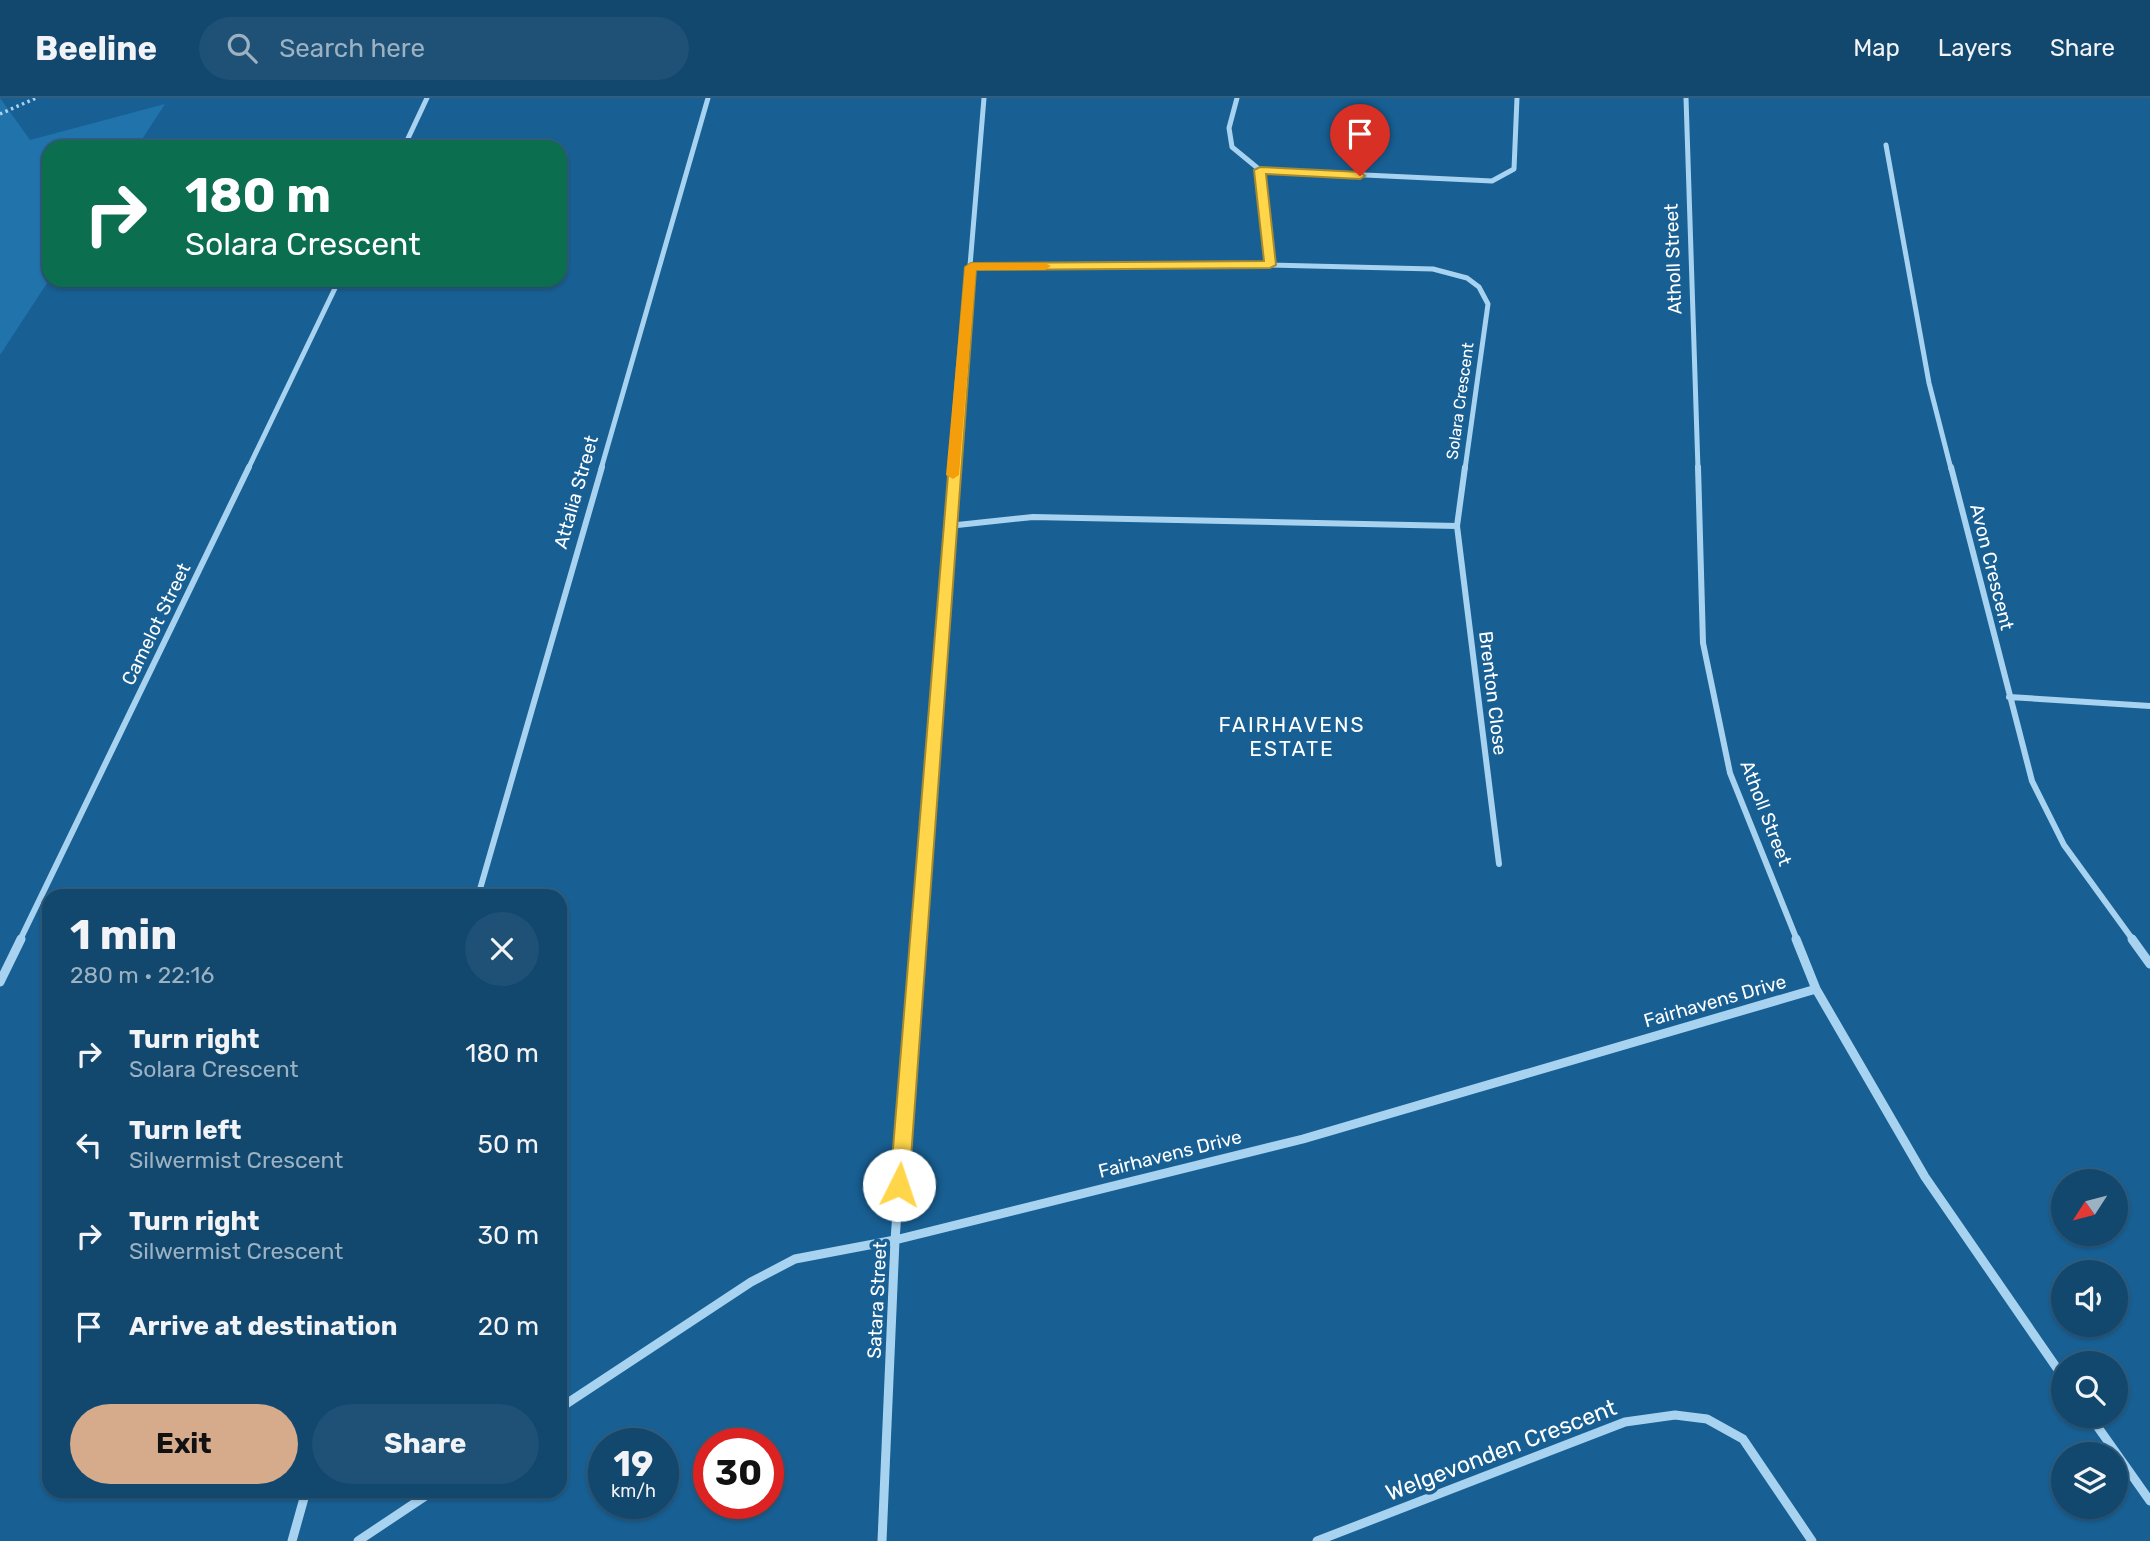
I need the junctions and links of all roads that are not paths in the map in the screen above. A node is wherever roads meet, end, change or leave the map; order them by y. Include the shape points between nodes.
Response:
1 (427, 98) edge
2 (708, 98) edge
3 (985, 98) edge
4 (1237, 98) edge
5 (1517, 98) edge
6 (1686, 98) edge
7 (407, 140) edge
8 (1886, 145) dead end
9 (1260, 170) junction
10 (1270, 265) junction
11 (971, 267) junction
12 (336, 287) edge
13 (948, 526) junction
14 (1457, 526) junction
15 (2009, 697) junction
16 (2150, 706) edge
17 (1499, 864) dead end
18 (45, 889) edge
19 (480, 889) edge
20 (42, 895) edge
21 (2150, 964) edge
22 (0, 982) edge
23 (1816, 989) junction
24 (895, 1240) junction
25 (2051, 1360) edge
26 (567, 1403) edge
27 (2098, 1428) edge
28 (304, 1498) edge
29 (422, 1498) edge
30 (2150, 1501) edge
31 (292, 1541) edge
32 (358, 1541) edge
33 (881, 1541) edge
34 (1317, 1541) edge
35 (1812, 1541) edge

1 - 7 street
2 - 19 street, Attalia Street
3 - 11 street, Satara Street
4 - 9 street via 1228,128 1232,147
5 - 9 street via 1514,169 1492,181
6 - 23 street, Atholl Street via 1703,643 1730,773
8 - 15 street, Avon Crescent via 1929,383
9 - 10 street
10 - 11 street, Solara Crescent
10 - 14 street, Solara Crescent via 1433,269 1460,272 1477,281 1488,304
11 - 13 street, Satara Street
12 - 18 street, Camelot Street
13 - 14 street via 1032,517
13 - 24 street, Satara Street
14 - 17 street, Brenton Close
15 - 16 street
15 - 21 street, Avon Crescent via 2032,781 2064,845
20 - 22 street, Camelot Street
23 - 24 street, Fairhavens Drive via 1303,1139
23 - 25 street, Atholl Street via 1925,1177
24 - 26 street, Fairhavens Drive via 795,1259 751,1282
24 - 33 street, Satara Street
27 - 30 street
28 - 31 street
29 - 32 street
34 - 35 street, Welgevonden Crescent via 1625,1422 1675,1415 1707,1419 1743,1439

